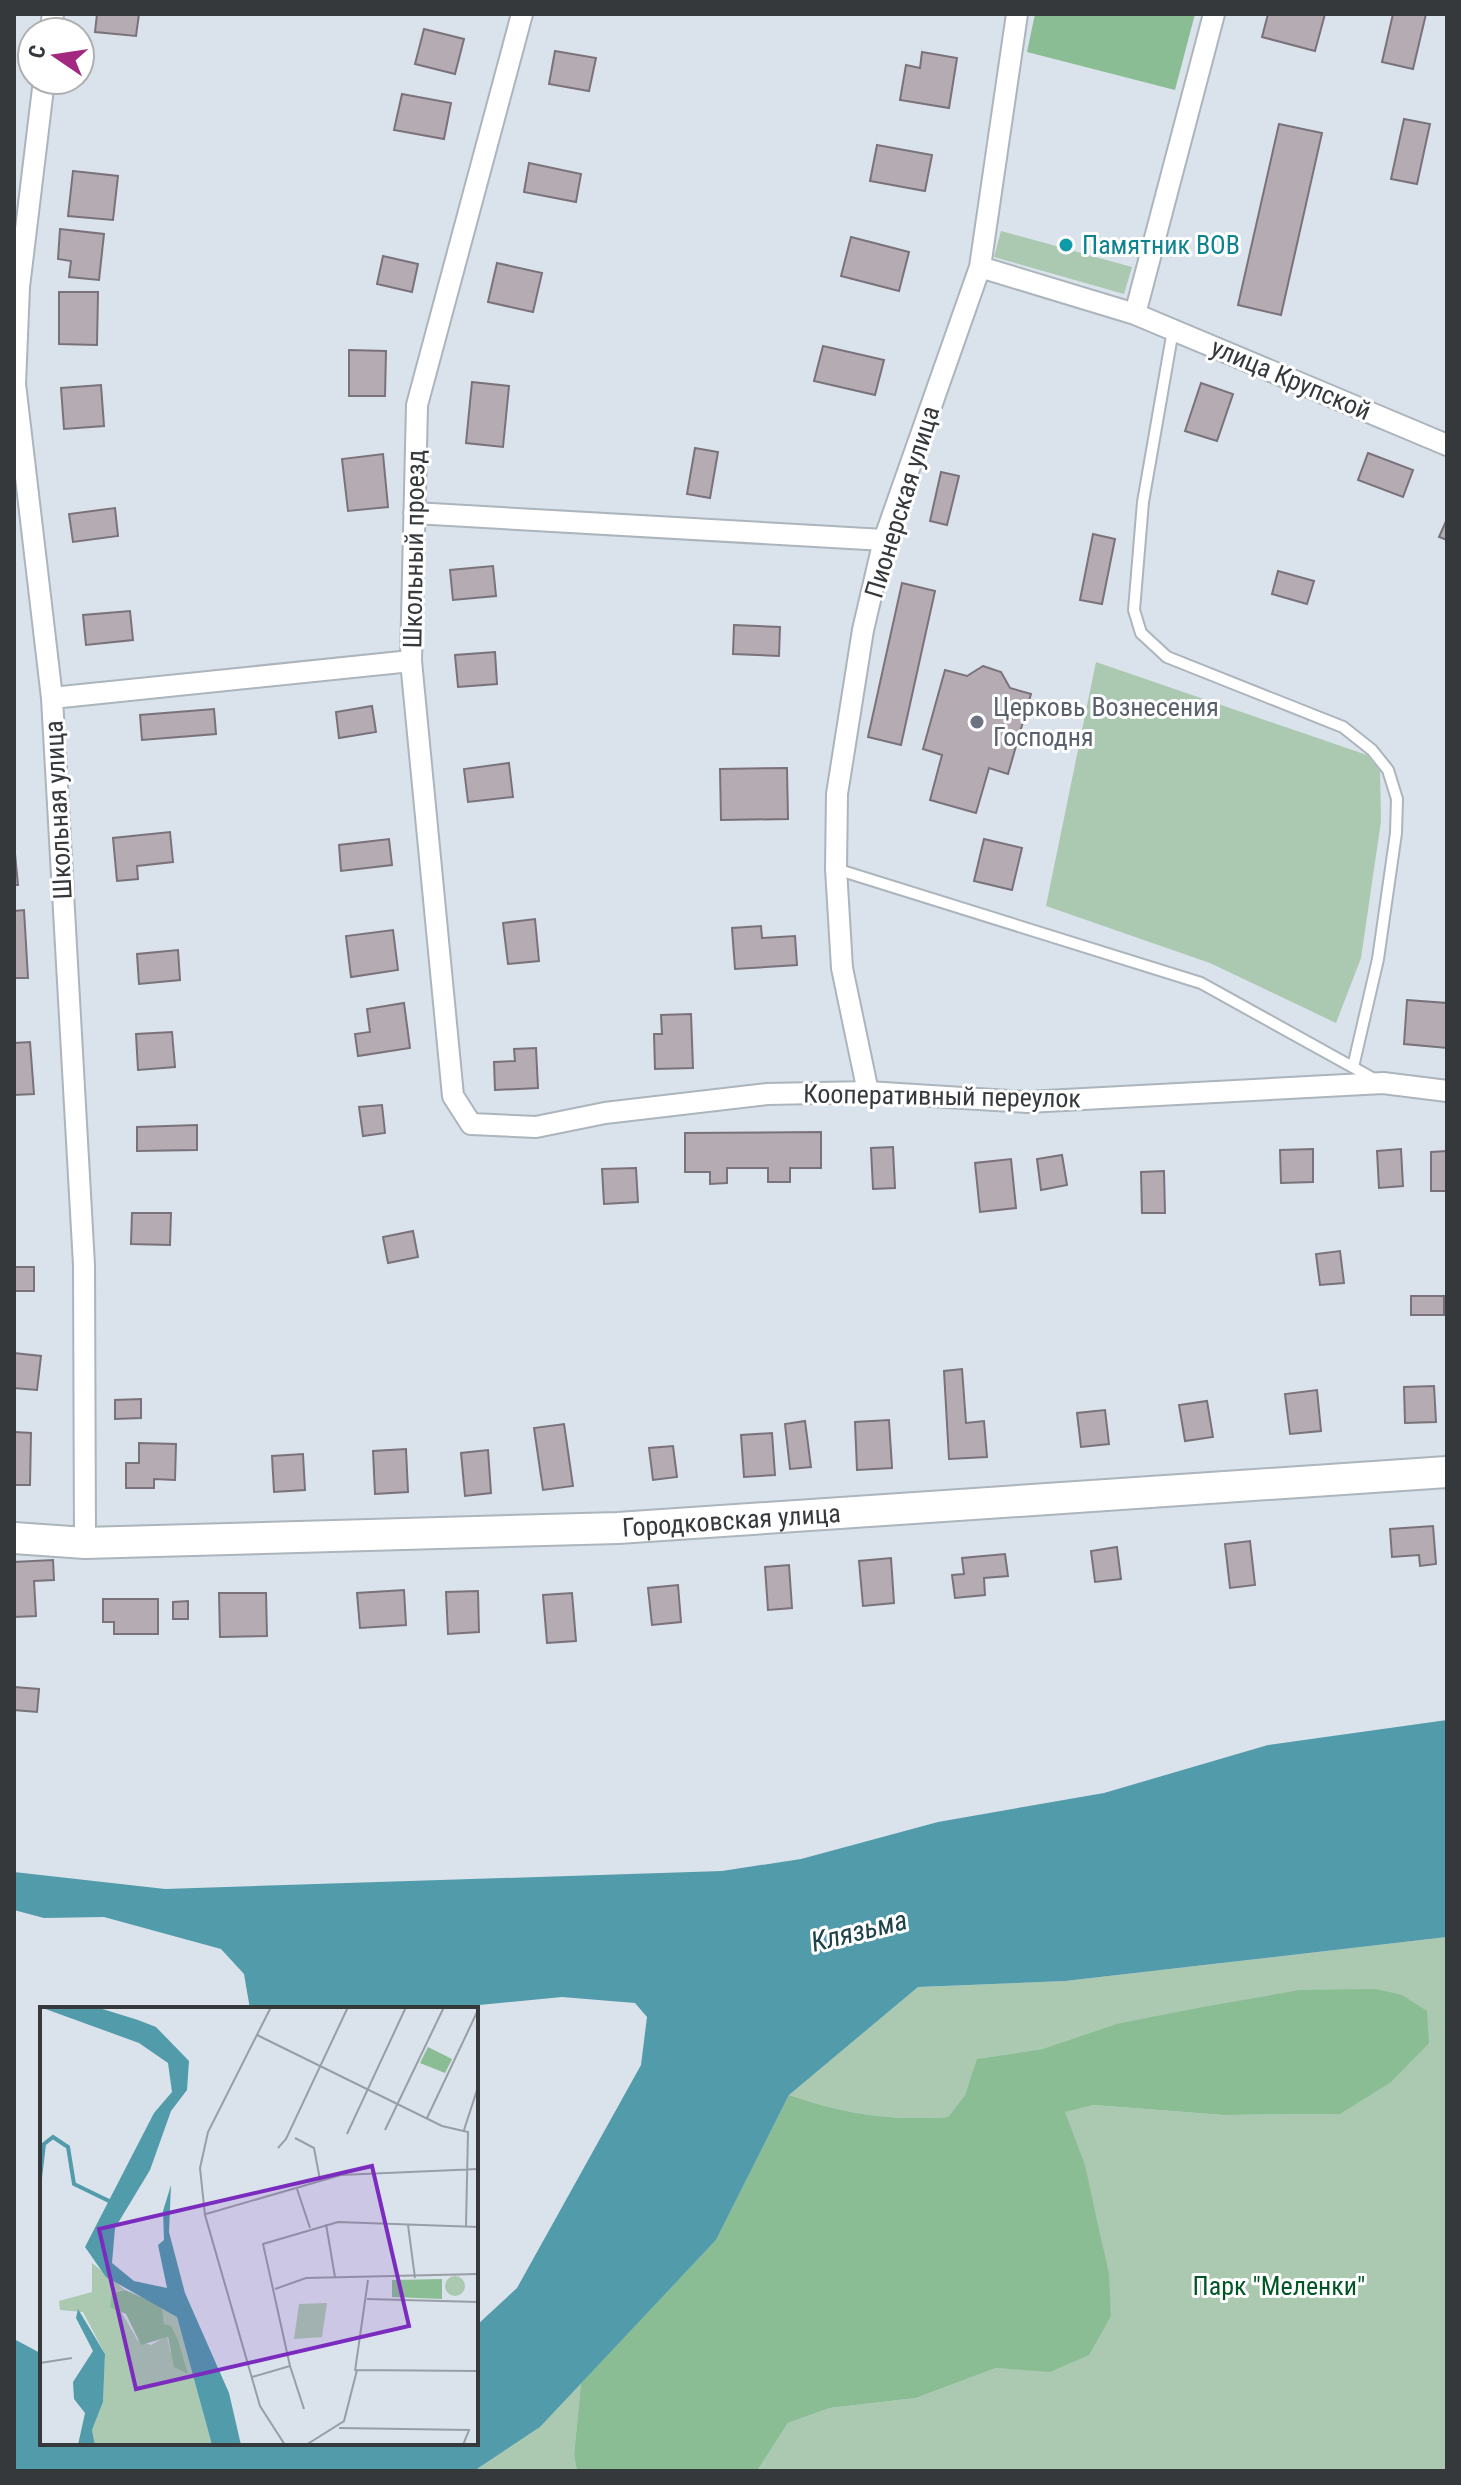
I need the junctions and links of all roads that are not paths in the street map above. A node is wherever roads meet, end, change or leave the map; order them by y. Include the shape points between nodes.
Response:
1 (522, 14) edge
2 (1017, 14) edge
3 (1214, 14) edge
4 (42, 96) edge
5 (980, 267) junction
6 (1135, 314) junction
7 (1173, 330) junction
8 (1447, 445) edge
9 (20, 481) edge
10 (414, 513) junction
11 (884, 540) junction
12 (411, 661) junction
13 (52, 698) junction
14 (836, 869) junction
15 (1353, 1067) junction
16 (1383, 1083) junction
17 (1447, 1091) edge
18 (868, 1092) junction
19 (453, 1096) joint
20 (1447, 1472) edge
21 (14, 1538) edge
22 (85, 1543) junction

1 - 10 street, Школьный проезд via 417,405
2 - 5 street, Пионерская улица
3 - 6 street
4 - 9 street, Школьная улица via 19,287 15,384
5 - 6 street, улица Крупской
5 - 11 street, Пионерская улица
6 - 7 street, улица Крупской
7 - 8 street, улица Крупской
7 - 15 lane via 1143,502 1134,610 1141,633 1167,657 1343,727 1388,770 1397,799 1378,959
9 - 13 street, Школьная улица
10 - 11 street
10 - 12 street, Школьный проезд
11 - 14 street, Пионерская улица via 863,630 837,794
12 - 13 street
12 - 19 street, Школьный проезд
13 - 22 street, Школьная улица via 84,1265
14 - 15 lane via 1201,983
14 - 18 street, Пионерская улица via 842,968
15 - 16 lane
16 - 17 street, Кооперативный переулок
16 - 18 street, Кооперативный переулок via 1027,1102
18 - 19 street, Кооперативный переулок via 767,1094 605,1113 536,1127 471,1124
20 - 22 main road, Городковская улица via 618,1528
21 - 22 main road, Городковская улица

